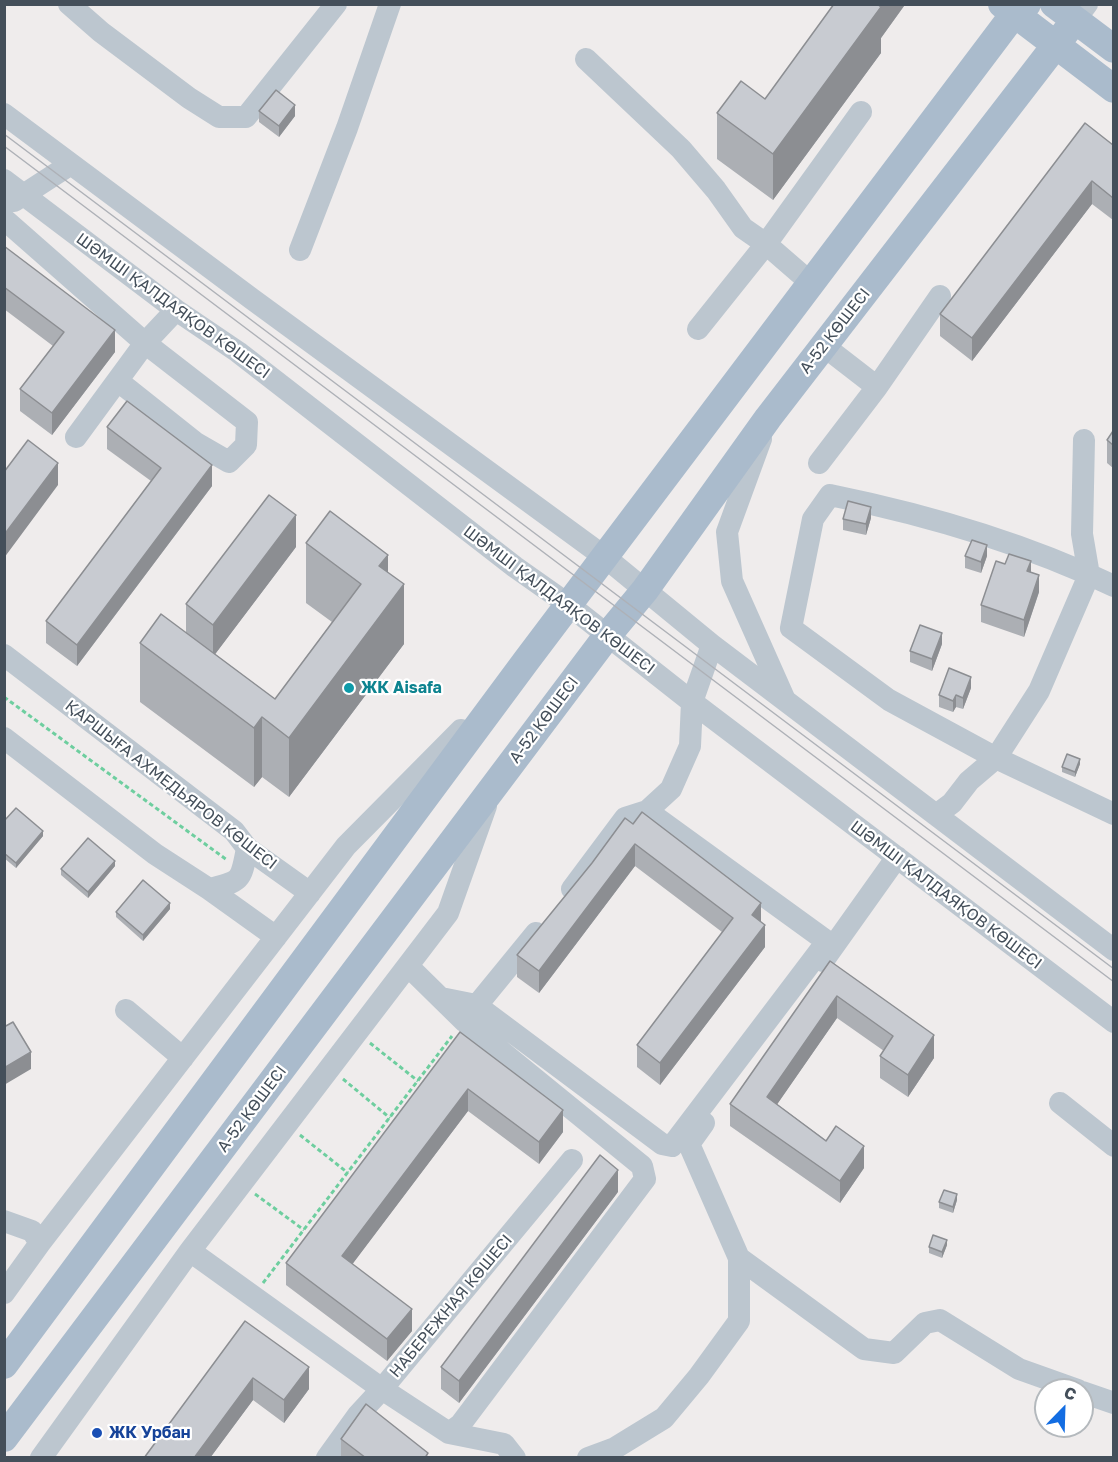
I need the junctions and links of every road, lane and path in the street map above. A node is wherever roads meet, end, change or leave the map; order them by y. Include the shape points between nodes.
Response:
1 (69, 4) edge
2 (336, 4) edge
3 (390, 4) edge
4 (1014, 8) edge
5 (1072, 10) edge
6 (1057, 46) junction
7 (1113, 49) edge
8 (586, 59) dead end
9 (1113, 89) edge
10 (861, 112) dead end
11 (4, 114) edge
12 (71, 164) junction
13 (4, 180) edge
14 (24, 195) junction
15 (4, 206) edge
16 (4, 219) edge
17 (766, 244) junction
18 (300, 250) dead end
19 (811, 283) junction
20 (940, 296) dead end
21 (176, 310) junction
22 (698, 329) dead end
23 (145, 343) junction
24 (824, 346) junction
25 (118, 381) junction
26 (877, 387) junction
27 (768, 418) junction
28 (76, 437) dead end
29 (1084, 440) dead end
30 (819, 463) dead end
31 (606, 558) junction
32 (1089, 575) junction
33 (1113, 586) edge
34 (645, 590) junction
35 (569, 605) junction
36 (607, 636) junction
37 (712, 645) junction
38 (4, 655) edge
39 (526, 661) junction
40 (4, 697) edge
41 (785, 700) junction
42 (692, 702) junction
43 (8, 748) edge
44 (996, 758) junction
45 (490, 793) junction
46 (647, 811) junction
47 (1113, 814) edge
48 (936, 815) junction
49 (248, 848) junction
50 (897, 857) junction
51 (243, 872) junction
52 (209, 889) junction
53 (310, 893) junction
54 (276, 938) junction
55 (1113, 950) edge
56 (409, 967) junction
57 (126, 1010) dead end
58 (470, 1013) junction
59 (1113, 1022) edge
60 (357, 1033) junction
61 (183, 1058) junction
62 (329, 1068) junction
63 (418, 1081) junction
64 (1060, 1103) dead end
65 (390, 1118) junction
66 (286, 1124) junction
67 (1113, 1146) edge
68 (572, 1160) dead end
69 (348, 1173) junction
70 (241, 1184) junction
71 (4, 1221) edge
72 (304, 1230) junction
73 (40, 1243) junction
74 (190, 1251) junction
75 (739, 1258) junction
76 (4, 1293) edge
77 (253, 1297) junction
78 (4, 1365) edge
79 (1044, 1378) edge
80 (382, 1389) junction
81 (1094, 1396) edge
82 (1113, 1403) edge
83 (449, 1433) junction
84 (4, 1438) edge
85 (41, 1458) edge
86 (327, 1458) edge
87 (515, 1458) edge
88 (588, 1458) edge

1 - 2 street via 189,98 219,117 246,117
3 - 18 street
4 - 6 main road
4 - 19 main road
5 - 6 main road, А-52 КӨШЕСІ
5 - 7 main road
6 - 9 main road
6 - 24 main road, А-52 КӨШЕСІ
8 - 17 street via 681,149 743,228
10 - 17 street
11 - 12 street
12 - 14 street
12 - 31 street
13 - 14 street, ШӘМШІ ҚАЛДАЯҚОВ КӨШЕСІ
14 - 15 street
14 - 21 street, ШӘМШІ ҚАЛДАЯҚОВ КӨШЕСІ
16 - 23 street
17 - 19 street
17 - 22 street
19 - 31 main road
20 - 26 street
21 - 23 street
21 - 35 street, ШӘМШІ ҚАЛДАЯҚОВ КӨШЕСІ via 238,352
23 - 25 street
23 - 25 street via 247,422 246,445 229,462 196,443
24 - 26 street
24 - 27 main road, А-52 КӨШЕСІ
25 - 28 street
26 - 30 street
27 - 34 main road, А-52 КӨШЕСІ
27 - 41 street via 727,532 732,581
29 - 32 street via 1082,534
31 - 34 street
31 - 35 main road
32 - 33 street
32 - 44 street via 1039,691
32 - 44 street via 1024,548 850,499 830,495 813,519 791,628 889,700
34 - 36 main road, А-52 КӨШЕСІ
34 - 37 street
35 - 36 street, ШӘМШІ ҚАЛДАЯҚОВ КӨШЕСІ
35 - 39 main road
36 - 42 street, ШӘМШІ ҚАЛДАЯҚОВ КӨШЕСІ
36 - 45 main road, А-52 КӨШЕСІ
37 - 41 street
37 - 42 street
38 - 49 street, ҚАРШЫҒА АХМЕДЬЯРОВ КӨШЕСІ via 234,831
39 - 53 street via 346,846
39 - 78 main road
40 - 51 path
41 - 48 street
42 - 46 street via 690,746 671,789
42 - 50 street, ШӘМШІ ҚАЛДАЯҚОВ КӨШЕСІ
43 - 52 street
44 - 47 street
44 - 48 street
45 - 56 street via 448,913
45 - 84 main road, А-52 КӨШЕСІ
46 - 58 street via 625,818
46 - 58 street via 825,940 672,1146 662,1144
48 - 55 street
49 - 51 street
49 - 53 street, ҚАРШЫҒА АХМЕДЬЯРОВ КӨШЕСІ
50 - 59 street, ШӘМШІ ҚАЛДАЯҚОВ КӨШЕСІ
50 - 75 street via 689,1144
51 - 52 street via 233,884
52 - 54 street
53 - 54 street
54 - 61 street
56 - 58 street via 441,998
56 - 60 street
57 - 61 street
58 - 63 path
58 - 83 street via 642,1167 645,1179 460,1425
60 - 62 street
60 - 63 path
61 - 73 street
62 - 65 path
62 - 66 street
63 - 65 path
64 - 67 street
65 - 69 path
66 - 69 path
66 - 70 street
68 - 80 street, НАБЕРЕЖНАЯ КӨШЕСІ
69 - 72 path
70 - 72 path
70 - 74 street
71 - 73 street via 32,1231
72 - 77 path
73 - 76 street
74 - 77 street
74 - 85 street
75 - 79 street via 864,1349 894,1353 925,1323 940,1320 1019,1369
75 - 88 street via 739,1321 699,1377 664,1418 615,1448
77 - 80 street
80 - 83 street, НАБЕРЕЖНАЯ КӨШЕСІ
80 - 86 street
81 - 82 street
83 - 87 street, НАБЕРЕЖНАЯ КӨШЕСІ via 504,1444

